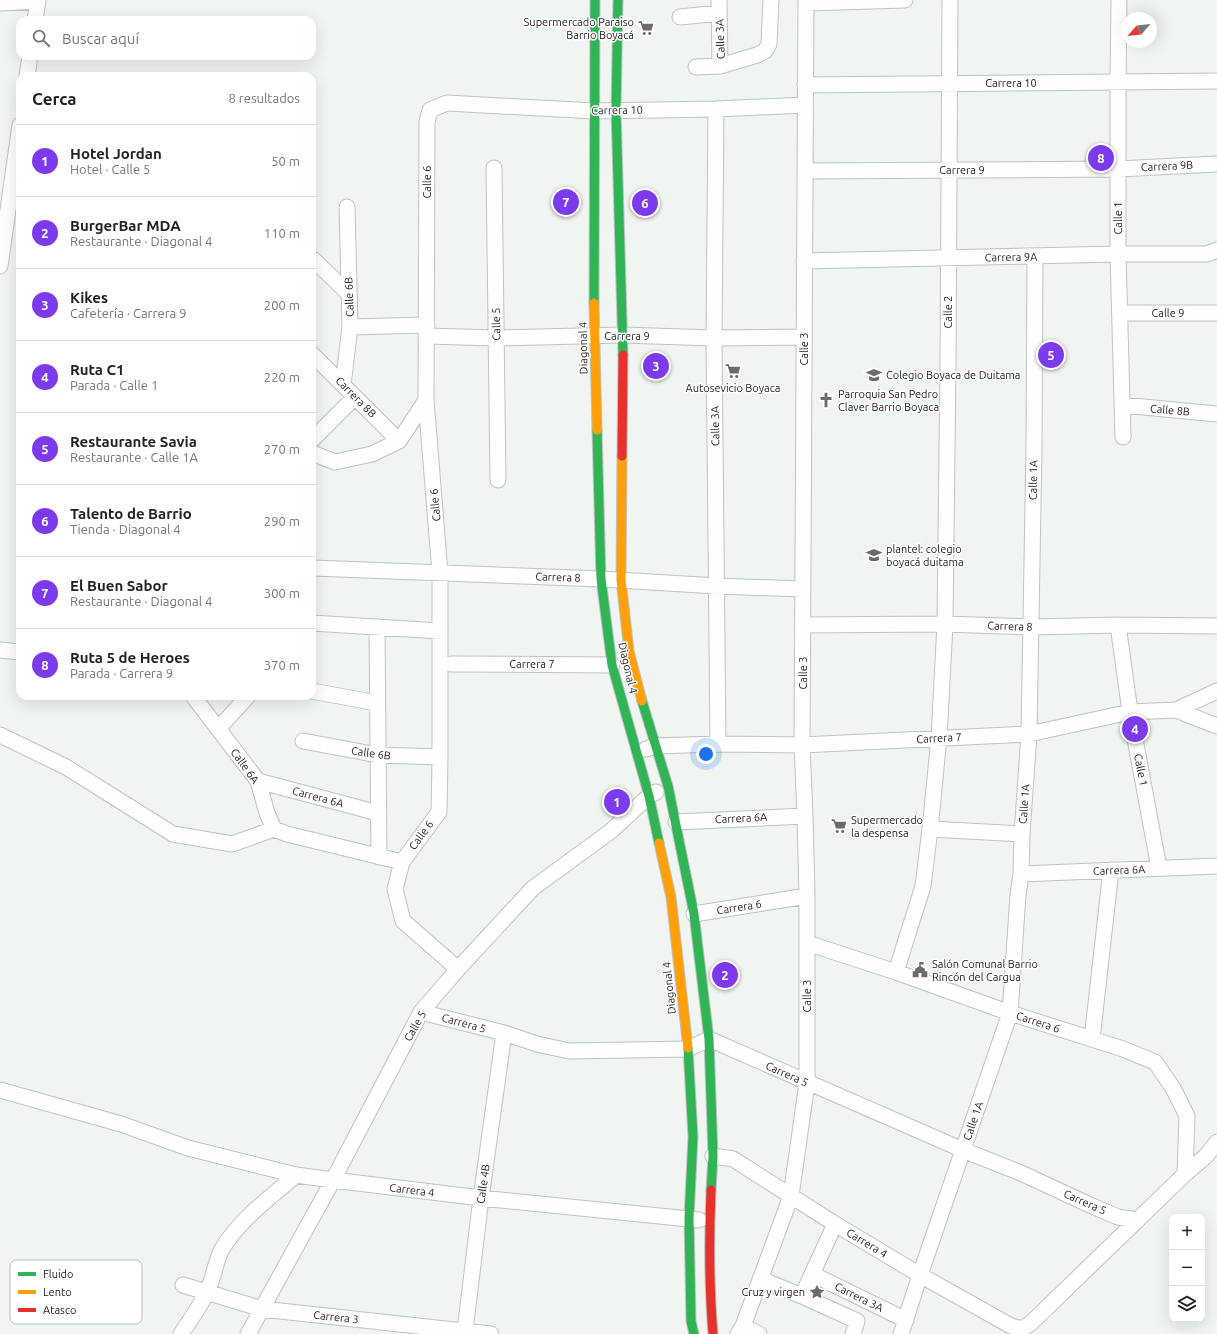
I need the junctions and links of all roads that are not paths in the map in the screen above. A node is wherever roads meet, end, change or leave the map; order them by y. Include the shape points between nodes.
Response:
1 (595, 0) edge
2 (618, 0) edge
3 (770, 0) edge
4 (905, 0) edge
5 (950, 0) edge
6 (1119, 0) edge
7 (38, 1) edge
8 (806, 1) edge
9 (0, 3) edge
10 (719, 7) edge
11 (36, 16) edge
12 (680, 17) dead end
13 (29, 60) edge
14 (720, 66) junction
15 (696, 67) dead end
16 (28, 72) edge
17 (1217, 81) edge
18 (1118, 82) junction
19 (949, 83) junction
20 (805, 85) junction
21 (805, 105) junction
22 (716, 109) junction
23 (430, 110) joint
24 (594, 110) junction
25 (616, 110) junction
26 (16, 157) edge
27 (1217, 164) edge
28 (494, 168) dead end
29 (1118, 169) junction
30 (949, 170) junction
31 (805, 171) junction
32 (347, 207) dead end
33 (9, 214) edge
34 (1217, 250) edge
35 (1118, 254) junction
36 (1035, 256) junction
37 (948, 258) junction
38 (804, 261) junction
39 (316, 262) edge
40 (0, 266) edge
41 (349, 294) junction
42 (1120, 313) junction
43 (1217, 313) edge
44 (350, 327) junction
45 (427, 331) junction
46 (623, 335) junction
47 (594, 336) junction
48 (804, 337) junction
49 (496, 338) junction
50 (714, 338) junction
51 (316, 358) edge
52 (343, 385) junction
53 (356, 397) junction
54 (426, 400) junction
55 (1123, 406) junction
56 (1217, 414) edge
57 (316, 436) edge
58 (1123, 437) dead end
59 (399, 440) junction
60 (316, 455) edge
61 (498, 480) dead end
62 (316, 568) edge
63 (440, 573) junction
64 (601, 579) junction
65 (621, 580) junction
66 (717, 586) junction
67 (803, 589) junction
68 (316, 623) edge
69 (803, 624) junction
70 (945, 624) junction
71 (1118, 625) junction
72 (1217, 626) edge
73 (377, 627) junction
74 (1032, 627) junction
75 (440, 631) junction
76 (0, 650) edge
77 (16, 652) edge
78 (451, 664) dead end
79 (612, 665) junction
80 (1217, 691) edge
81 (316, 692) edge
82 (196, 700) edge
83 (244, 700) edge
84 (377, 703) junction
85 (1176, 710) junction
86 (1130, 712) junction
87 (1217, 726) edge
88 (218, 729) junction
89 (1029, 734) junction
90 (0, 735) edge
91 (939, 738) junction
92 (303, 741) dead end
93 (718, 744) junction
94 (802, 745) junction
95 (655, 746) junction
96 (638, 753) junction
97 (378, 756) junction
98 (440, 757) junction
99 (258, 781) junction
100 (668, 786) junction
101 (649, 796) junction
102 (378, 813) junction
103 (806, 816) junction
104 (676, 822) junction
105 (274, 829) junction
106 (930, 829) junction
107 (1022, 834) junction
108 (378, 857) junction
109 (402, 862) junction
110 (1217, 866) edge
111 (1159, 868) junction
112 (1111, 870) junction
113 (1021, 874) junction
114 (807, 896) junction
115 (694, 914) junction
116 (807, 942) junction
117 (458, 969) junction
118 (896, 972) junction
119 (422, 1012) junction
120 (1010, 1013) junction
121 (504, 1034) junction
122 (709, 1039) junction
123 (1092, 1039) junction
124 (688, 1049) junction
125 (807, 1083) junction
126 (0, 1090) edge
127 (1217, 1142) edge
128 (963, 1150) junction
129 (713, 1156) junction
130 (1185, 1174) junction
131 (296, 1175) junction
132 (333, 1180) junction
133 (791, 1196) junction
134 (481, 1198) junction
135 (689, 1218) junction
136 (1138, 1220) junction
137 (710, 1221) junction
138 (835, 1224) junction
139 (812, 1274) junction
140 (920, 1275) junction
141 (760, 1279) junction
142 (183, 1285) dead end
143 (207, 1292) junction
144 (802, 1296) junction
145 (262, 1309) junction
146 (904, 1327) edge
147 (855, 1328) edge
148 (740, 1330) edge
149 (463, 1332) edge
150 (181, 1334) edge
151 (248, 1334) edge
152 (491, 1334) edge
153 (694, 1334) edge
154 (713, 1334) edge
155 (760, 1334) edge

1 - 24 street, Diagonal 4
2 - 25 street, Diagonal 4
3 - 14 street via 769,44 765,51
4 - 8 street
5 - 19 street, Calle 2
6 - 18 street, Calle 1
7 - 9 street
7 - 11 street
8 - 20 street, Calle 3
10 - 12 street, Calle 3A
10 - 14 street, Calle 3A
13 - 16 street
14 - 15 street
17 - 18 street, Carrera 10
18 - 19 street, Carrera 10
18 - 29 street, Calle 1
19 - 20 street, Carrera 10
19 - 30 street, Calle 2
20 - 21 street, Calle 3
21 - 22 street, Carrera 10
21 - 31 street, Calle 3
22 - 25 street, Carrera 10
22 - 50 street, Calle 3A
23 - 24 street, Carrera 10 via 447,103
23 - 45 street, Calle 6 via 427,122
24 - 25 street, Carrera 10
24 - 47 street, Diagonal 4
25 - 46 street, Diagonal 4
26 - 33 street
27 - 29 street, Carrera 9B
28 - 49 street, Calle 5
29 - 30 street, Carrera 9
29 - 35 street, Calle 1
30 - 31 street, Carrera 9
30 - 37 street, Calle 2
31 - 38 street, Calle 3
32 - 41 street, Calle 6B
33 - 40 street
34 - 35 street, Carrera 9A via 1207,254
35 - 36 street, Carrera 9A
35 - 42 street, Calle 1
36 - 37 street, Carrera 9A
36 - 74 street, Calle 1A
37 - 38 street, Carrera 9A
37 - 70 street, Calle 2
38 - 48 street, Calle 3
39 - 41 street
41 - 44 street, Calle 6B
42 - 43 street, Calle 9
42 - 55 street, Calle 1
44 - 45 street, Carrera 9
44 - 52 street, Calle 6B
45 - 49 street, Carrera 9
45 - 54 street, Calle 6
46 - 47 street, Carrera 9
46 - 50 street, Carrera 9
46 - 65 street, Diagonal 4
47 - 49 street, Carrera 9
47 - 64 street, Diagonal 4
48 - 50 street, Carrera 9
48 - 67 street, Calle 3
49 - 61 street, Calle 5
50 - 66 street, Calle 3A
51 - 52 street, Carrera 8B
52 - 53 street, Carrera 8B
53 - 57 street
53 - 59 street, Carrera 8B
54 - 59 street
54 - 63 street, Calle 6
55 - 56 street, Calle 8B
55 - 58 street, Calle 1
59 - 60 street via 372,454 335,462
62 - 63 street, Carrera 8
63 - 64 street, Carrera 8
63 - 75 street, Calle 6
64 - 65 street, Carrera 8
64 - 79 street, Diagonal 4
65 - 66 street, Carrera 8
65 - 95 street, Diagonal 4 via 629,651
66 - 67 street, Carrera 8
66 - 93 street, Calle 3A
67 - 69 street, Calle 3
68 - 73 street
69 - 70 street, Carrera 8
69 - 94 street, Calle 3
70 - 74 street, Carrera 8
70 - 91 street
71 - 72 street, Carrera 8
71 - 74 street, Carrera 8
71 - 86 street, Calle 1
73 - 75 street
73 - 84 street
74 - 89 street, Calle 1A
75 - 98 street, Calle 6
76 - 77 street
78 - 79 street, Carrera 7
79 - 96 street, Diagonal 4
80 - 85 street
81 - 84 street
82 - 88 street, Calle 6A
83 - 88 street
84 - 97 street
85 - 86 street, Carrera 7
85 - 87 street, Carrera 7
86 - 89 street, Carrera 7
86 - 111 street, Calle 1
88 - 99 street, Calle 6A
89 - 91 street, Carrera 7
89 - 107 street, Calle 1A
90 - 105 street via 66,767 173,834 232,844
91 - 94 street, Carrera 7
91 - 106 street
92 - 97 street, Calle 6B
93 - 94 street, Carrera 7
93 - 95 street, Carrera 7
94 - 103 street, Calle 3
95 - 96 street
95 - 100 street, Diagonal 4
96 - 101 street, Diagonal 4
97 - 98 street, Calle 6B
97 - 102 street
98 - 109 street, Calle 6 via 439,812
99 - 102 street, Carrera 6A
99 - 105 street, Calle 6A
100 - 101 street, Calle 5
100 - 104 street, Diagonal 4
101 - 117 street, Calle 5 via 611,831 533,888
101 - 124 street, Diagonal 4 via 671,897
102 - 108 street
103 - 104 street, Carrera 6A
103 - 114 street, Calle 3
104 - 115 street, Diagonal 4
105 - 108 street
106 - 107 street
106 - 118 street via 923,886
107 - 113 street, Calle 1A
108 - 109 street
109 - 117 street, Calle 6 via 395,888 403,921
110 - 111 street, Carrera 6A
111 - 112 street, Carrera 6A
112 - 113 street, Carrera 6A
112 - 123 street
113 - 120 street, Calle 1A
114 - 115 street, Carrera 6
114 - 116 street, Calle 3
115 - 122 street, Diagonal 4
116 - 118 street, Carrera 6
116 - 125 street, Calle 3
117 - 119 street, Calle 5
118 - 120 street, Carrera 6
119 - 121 street, Carrera 5
119 - 132 street, Calle 5
120 - 123 street, Carrera 6
120 - 128 street, Calle 1A
121 - 124 street, Carrera 5 via 569,1051
121 - 134 street, Calle 4B
122 - 124 street, Carrera 5
122 - 125 street, Carrera 5
122 - 129 street, Diagonal 4
123 - 130 street, Carrera 6 via 1155,1062 1173,1088 1187,1116
124 - 135 street, Diagonal 4 via 693,1137
125 - 128 street, Carrera 5
125 - 133 street, Calle 3
126 - 131 street, Carrera 4 via 121,1124 188,1148
127 - 130 street via 1206,1156
128 - 136 street, Carrera 5 via 1118,1217
128 - 140 street, Calle 1A
129 - 133 street, Carrera 4 via 732,1159
129 - 137 street, Diagonal 4
130 - 136 street
131 - 132 street, Carrera 4
131 - 143 street via 242,1223 228,1240 217,1260
132 - 134 street, Carrera 4
132 - 145 street, Calle 5
133 - 138 street, Carrera 4
133 - 141 street, Calle 3
134 - 135 street, Carrera 4
134 - 149 street, Calle 4B
135 - 137 street, Carrera 4
135 - 153 street, Diagonal 4 via 690,1292
136 - 140 street, Carrera 4 via 1022,1329 1011,1326
137 - 154 street, Diagonal 4
138 - 139 street
138 - 140 street, Carrera 4
139 - 144 street
139 - 146 street, Carrera 3A
140 - 146 street, Calle 1A
141 - 144 street, Carrera 3A
141 - 148 street, Calle 3
142 - 143 street, Carrera 3
143 - 145 street, Carrera 3
143 - 150 street
144 - 147 street, Carrera 3A
145 - 149 street, Carrera 3
145 - 151 street, Calle 5
148 - 155 street
149 - 152 street, Carrera 3

